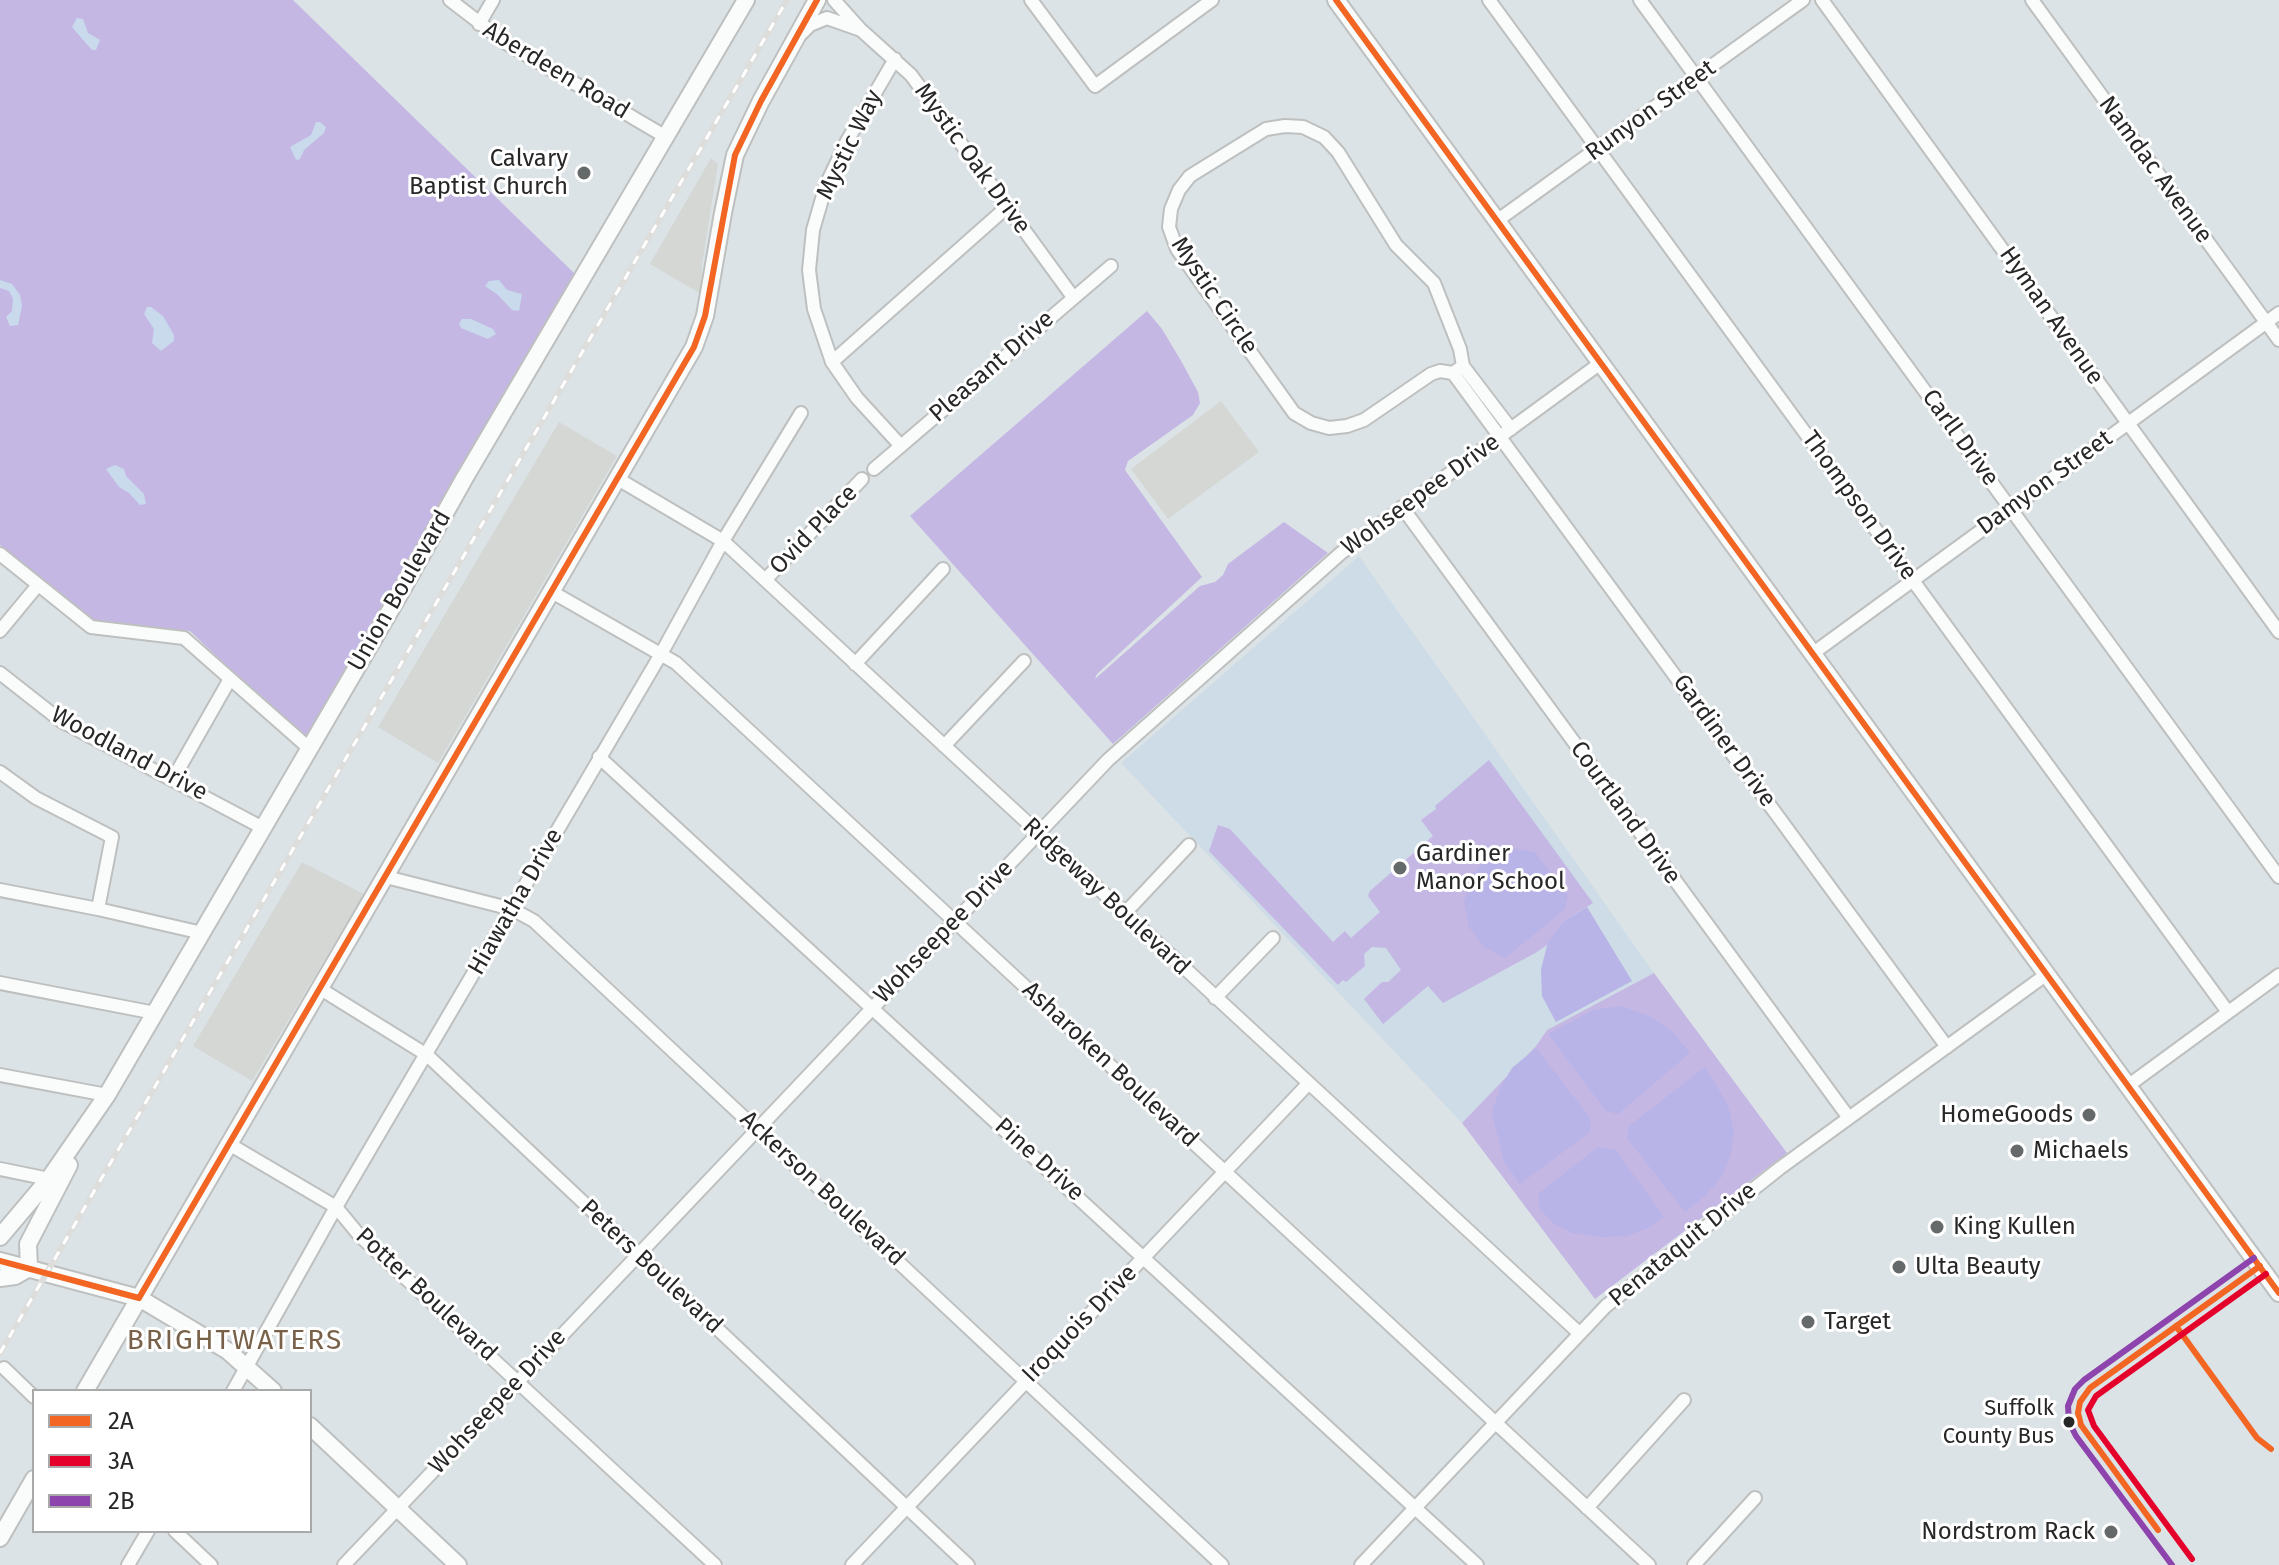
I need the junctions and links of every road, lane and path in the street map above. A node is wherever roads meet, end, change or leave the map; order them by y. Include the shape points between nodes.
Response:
1 (450, 0) edge
2 (493, 0) edge
3 (746, 0) edge
4 (817, 0) edge
5 (834, 0) edge
6 (1031, 0) edge
7 (1212, 0) edge
8 (1336, 0) edge
9 (1489, 0) edge
10 (1640, 0) edge
11 (1803, 0) edge
12 (1822, 0) edge
13 (2032, 0) edge
14 (479, 24) junction
15 (861, 30) junction
16 (791, 44) junction
17 (895, 59) junction
18 (1696, 77) junction
19 (666, 137) junction
20 (1598, 149) junction
21 (1007, 207) junction
22 (1498, 220) junction
23 (1111, 266) dead end
24 (1073, 297) junction
25 (2279, 313) edge
26 (2266, 323) junction
27 (2279, 340) edge
28 (832, 362) junction
29 (1602, 362) junction
30 (1458, 369) junction
31 (801, 413) dead end
32 (2127, 424) junction
33 (1506, 432) junction
34 (901, 446) junction
35 (874, 469) dead end
36 (618, 479) junction
37 (862, 479) dead end
38 (1402, 507) junction
39 (2010, 507) junction
40 (723, 541) junction
41 (0, 554) edge
42 (943, 569) dead end
43 (765, 580) junction
44 (1912, 580) junction
45 (38, 585) junction
46 (552, 592) junction
47 (0, 631) edge
48 (2279, 632) edge
49 (661, 654) junction
50 (1812, 654) junction
51 (1024, 661) dead end
52 (855, 664) junction
53 (0, 673) edge
54 (230, 679) junction
55 (944, 746) junction
56 (310, 749) junction
57 (599, 757) junction
58 (0, 772) edge
59 (173, 779) junction
60 (263, 828) junction
61 (1037, 834) junction
62 (1189, 845) dead end
63 (386, 877) junction
64 (2279, 877) edge
65 (0, 890) edge
66 (98, 909) junction
67 (512, 909) junction
68 (1125, 913) junction
69 (954, 920) junction
70 (202, 933) junction
71 (1273, 938) dead end
72 (2047, 974) junction
73 (2279, 975) edge
74 (0, 983) edge
75 (319, 988) junction
76 (1215, 998) junction
77 (872, 1008) junction
78 (2228, 1012) junction
79 (155, 1013) junction
80 (1947, 1047) junction
81 (427, 1055) junction
82 (0, 1075) edge
83 (1309, 1083) junction
84 (2129, 1085) junction
85 (107, 1095) junction
86 (96, 1114) junction
87 (1849, 1118) junction
88 (757, 1127) junction
89 (229, 1144) junction
90 (0, 1169) edge
91 (1225, 1171) junction
92 (49, 1179) junction
93 (336, 1207) junction
94 (0, 1237) edge
95 (637, 1255) junction
96 (1145, 1256) junction
97 (0, 1261) edge
98 (29, 1268) junction
99 (0, 1278) edge
100 (2279, 1293) edge
101 (139, 1298) junction
102 (1579, 1333) junction
103 (247, 1367) junction
104 (4, 1368) dead end
105 (518, 1380) junction
106 (1026, 1381) junction
107 (86, 1389) edge
108 (234, 1389) edge
109 (271, 1389) edge
110 (32, 1395) edge
111 (1684, 1400) dead end
112 (1496, 1422) junction
113 (312, 1428) edge
114 (32, 1482) edge
115 (1755, 1498) dead end
116 (908, 1507) junction
117 (1415, 1507) junction
118 (398, 1508) junction
119 (1587, 1508) junction
120 (147, 1533) edge
121 (177, 1533) edge
122 (0, 1538) edge
123 (128, 1565) edge
124 (211, 1565) edge
125 (344, 1565) edge
126 (458, 1565) edge
127 (715, 1565) edge
128 (852, 1565) edge
129 (968, 1565) edge
130 (1222, 1565) edge
131 (1361, 1565) edge
132 (1477, 1565) edge
133 (1649, 1565) edge
134 (1694, 1565) edge

1 - 14 street, Aberdeen Road
2 - 14 street
3 - 19 street, Union Boulevard
4 - 16 street
5 - 15 street, Mystic Oak Drive
6 - 7 street via 1095,86
8 - 22 street
9 - 20 street, Thompson Drive
10 - 18 street, Carll Drive
11 - 18 street, Runyon Street
12 - 32 street, Hyman Avenue
13 - 26 street, Namdac Avenue
14 - 19 street, Aberdeen Road
15 - 16 street, Mystic Oak Drive via 821,19
15 - 17 street, Mystic Oak Drive
16 - 36 street via 735,155 705,316 694,347
17 - 21 street, Mystic Oak Drive
17 - 28 street, Mystic Way via 831,174 813,230 809,270 814,309
18 - 20 street, Runyon Street
18 - 39 street, Carll Drive
19 - 56 street, Union Boulevard
20 - 22 street, Runyon Street
20 - 44 street, Thompson Drive
21 - 24 street, Mystic Oak Drive
21 - 28 street
22 - 29 street
23 - 24 street, Pleasant Drive
24 - 34 street, Pleasant Drive
25 - 26 street, Damyon Street
26 - 27 street, Namdac Avenue
26 - 32 street, Damyon Street
28 - 34 street, Mystic Way
29 - 33 street, Wohseepee Drive
29 - 50 street
30 - 30 street, Mystic Circle via 1460,349 1434,283 1396,245 1324,137 1303,127 1266,129 1190,176 1179,190 1169,227 1177,249 1294,413 1329,428 1347,426 1431,374
30 - 33 street, Mystic Circle
31 - 40 street, Hiawatha Drive
32 - 39 street, Damyon Street
32 - 48 street, Hyman Avenue
33 - 38 street, Wohseepee Drive
33 - 80 street, Gardiner Drive
34 - 35 street, Pleasant Drive
36 - 40 street, Ridgeway Boulevard
36 - 46 street
37 - 43 street, Ovid Place
38 - 61 street, Wohseepee Drive via 1341,553 1108,760
38 - 87 street, Courtland Drive
39 - 44 street, Damyon Street
39 - 64 street, Carll Drive
40 - 43 street, Ridgeway Boulevard
40 - 49 street, Hiawatha Drive
41 - 45 street
42 - 52 street
43 - 52 street, Ridgeway Boulevard
44 - 50 street, Damyon Street
44 - 78 street, Thompson Drive
45 - 47 street
45 - 54 street via 91,627 184,638
46 - 49 street, Asharoken Boulevard
46 - 63 street
49 - 57 street, Hiawatha Drive
49 - 69 street, Asharoken Boulevard
50 - 72 street
51 - 55 street
52 - 55 street, Ridgeway Boulevard
53 - 59 street, Woodland Drive via 61,721
54 - 56 street
54 - 59 street
55 - 61 street, Ridgeway Boulevard
56 - 60 street, Union Boulevard
57 - 67 street, Hiawatha Drive
57 - 77 street, Pine Drive
58 - 66 street via 36,798 112,837
59 - 60 street, Woodland Drive
60 - 70 street, Union Boulevard
61 - 68 street, Ridgeway Boulevard
61 - 69 street, Wohseepee Drive
62 - 68 street
63 - 67 street, Ackerson Boulevard
63 - 75 street
65 - 66 street
66 - 70 street
67 - 81 street, Hiawatha Drive
67 - 88 street, Ackerson Boulevard via 562,945
68 - 76 street, Ridgeway Boulevard
69 - 77 street, Wohseepee Drive
69 - 91 street, Asharoken Boulevard
70 - 79 street, Union Boulevard
71 - 76 street
72 - 80 street, Penataquit Drive
72 - 84 street
73 - 78 street
74 - 79 street
75 - 81 street, Peters Boulevard
75 - 89 street
76 - 83 street, Ridgeway Boulevard
77 - 88 street, Wohseepee Drive
77 - 96 street, Pine Drive
78 - 84 street
79 - 85 street, Union Boulevard
80 - 87 street, Penataquit Drive
81 - 93 street, Hiawatha Drive
81 - 95 street, Peters Boulevard
82 - 85 street
83 - 91 street, Iroquois Drive
83 - 102 street, Ridgeway Boulevard
84 - 100 street
85 - 86 street, Union Boulevard
86 - 92 street, Union Boulevard
86 - 98 street via 28,1244
87 - 102 street, Penataquit Drive via 1617,1297
88 - 95 street, Wohseepee Drive
88 - 106 street, Ackerson Boulevard
89 - 93 street, Potter Boulevard
89 - 101 street
90 - 92 street
91 - 96 street, Iroquois Drive
91 - 112 street, Asharoken Boulevard
92 - 94 street, Union Boulevard
93 - 103 street, Hiawatha Drive
93 - 105 street, Potter Boulevard via 359,1235
95 - 105 street, Wohseepee Drive
95 - 116 street, Peters Boulevard
96 - 106 street, Iroquois Drive
96 - 117 street, Pine Drive
97 - 98 street
98 - 99 street
98 - 101 street
101 - 103 street
101 - 107 street
102 - 112 street, Penataquit Drive
103 - 108 street, Hiawatha Drive
103 - 109 street
104 - 110 street
105 - 118 street, Wohseepee Drive
105 - 127 street, Potter Boulevard
106 - 116 street, Iroquois Drive
106 - 130 street, Ackerson Boulevard
111 - 119 street
112 - 117 street, Penataquit Drive
112 - 119 street, Asharoken Boulevard
113 - 118 street
114 - 122 street
115 - 134 street
116 - 128 street, Iroquois Drive
116 - 129 street, Peters Boulevard
117 - 131 street, Penataquit Drive
117 - 132 street, Pine Drive
118 - 125 street, Wohseepee Drive
118 - 126 street
119 - 133 street, Asharoken Boulevard
120 - 123 street
121 - 124 street

